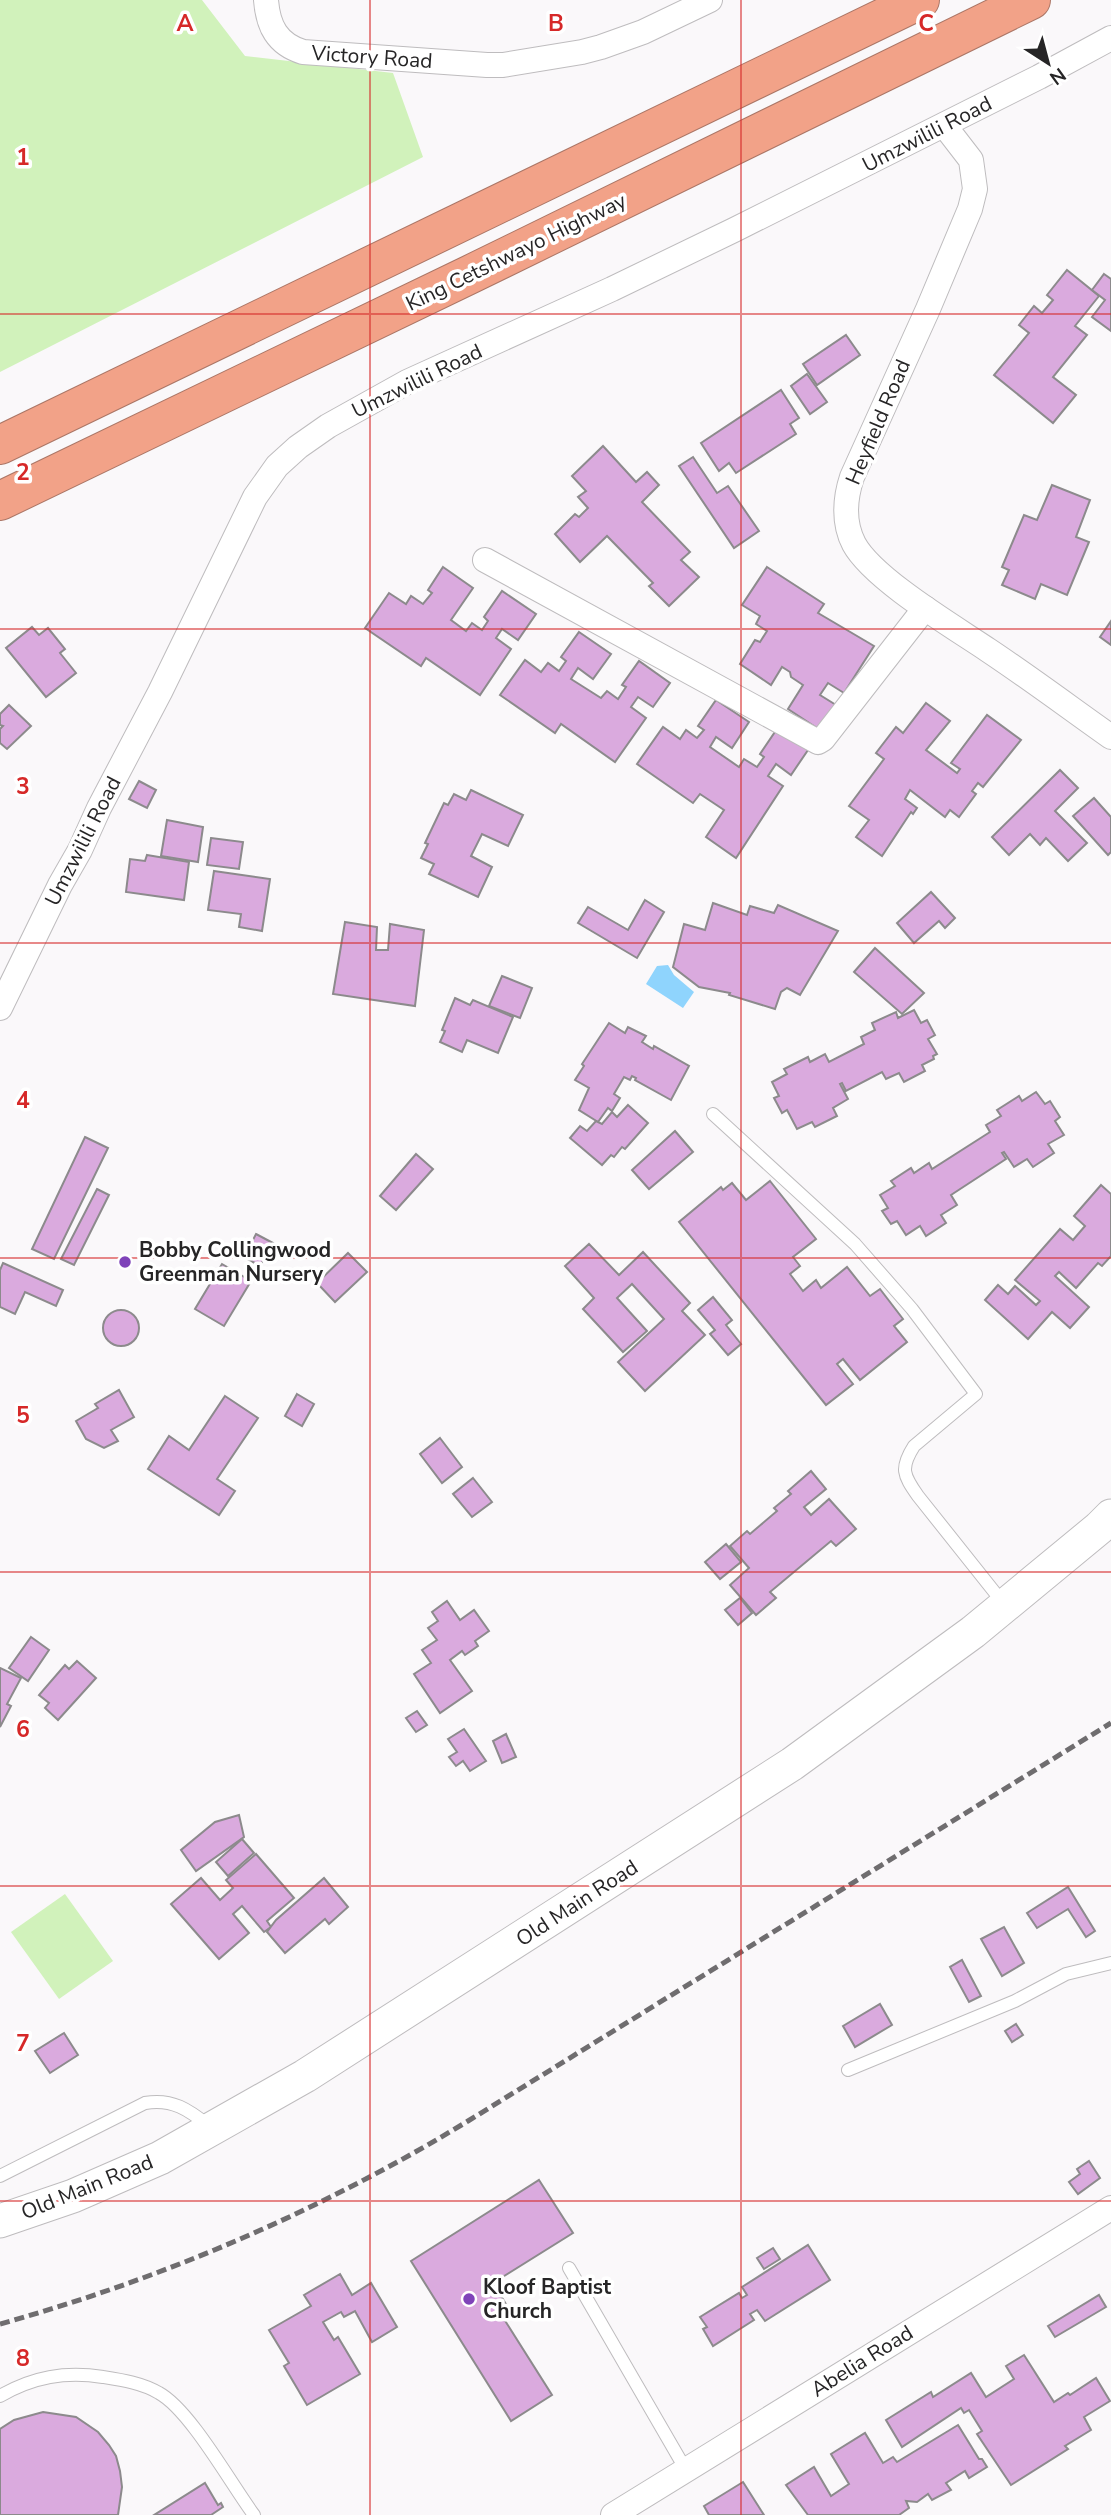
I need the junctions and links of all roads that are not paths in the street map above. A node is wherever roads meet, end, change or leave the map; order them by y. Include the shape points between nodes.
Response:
1 (266, 0) edge
2 (710, 0) edge
3 (920, 0) edge
4 (1031, 0) edge
5 (1111, 38) edge
6 (944, 125) junction
7 (0, 445) edge
8 (0, 501) edge
9 (485, 560) dead end
10 (925, 608) junction
11 (1111, 737) edge
12 (0, 1008) edge
13 (713, 1114) dead end
14 (1111, 1516) edge
15 (1006, 1605) junction
16 (1111, 1963) edge
17 (848, 2070) dead end
18 (213, 2130) junction
19 (0, 2176) edge
20 (1111, 2208) edge
21 (0, 2221) edge
22 (569, 2268) dead end
23 (0, 2396) edge
24 (686, 2470) junction
25 (254, 2515) edge
26 (613, 2515) edge

1 - 2 street, Victory Road via 274,31 286,45 303,52 503,65 582,52 643,32
3 - 7 highway
4 - 8 highway, King Cetshwayo Highway
5 - 6 street, Umzwilili Road
6 - 10 street, Heyfield Road via 971,160 975,189 970,209 852,477 846,511 848,528 860,552
6 - 12 street, Umzwilili Road via 612,289 407,382 328,426 277,466 255,497
9 - 10 street via 818,742
10 - 11 street, Heyfield Road
13 - 15 lane via 855,1244 912,1309 976,1394 914,1446 904,1472
14 - 15 street, Old Main Road
15 - 18 street, Old Main Road via 792,1764 305,2076
16 - 17 lane via 1066,1973 1015,2001
18 - 19 lane via 186,2108 164,2101 145,2103
18 - 21 street, Old Main Road via 98,2185
20 - 24 street, Abelia Road
22 - 24 lane
23 - 25 lane via 61,2374 146,2386 162,2394 190,2424
24 - 26 street, Abelia Road

